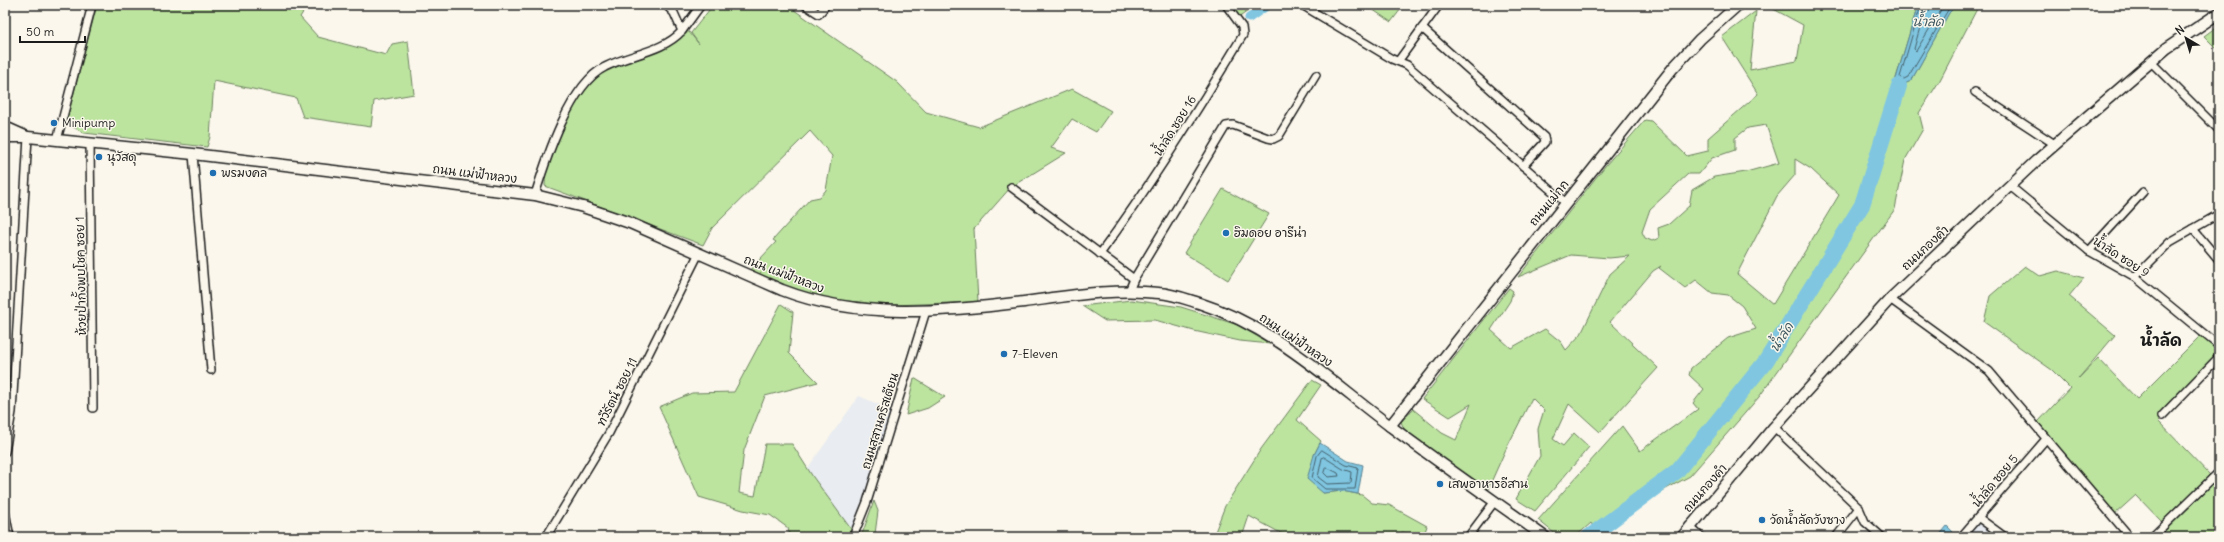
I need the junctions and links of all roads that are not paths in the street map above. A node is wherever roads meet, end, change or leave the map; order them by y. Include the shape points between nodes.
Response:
1 (92, 5) edge
2 (666, 5) edge
3 (701, 5) edge
4 (805, 5) edge
5 (826, 5) edge
6 (1226, 5) edge
7 (1302, 5) edge
8 (1439, 5) edge
9 (1738, 5) edge
10 (2219, 13) edge
11 (1422, 28) junction
12 (682, 31) junction
13 (1398, 60) junction
14 (2152, 62) junction
15 (1316, 75) dead end
16 (1975, 92) dead end
17 (5, 127) edge
18 (2219, 130) edge
19 (5, 137) edge
20 (28, 137) junction
21 (57, 140) junction
22 (90, 143) junction
23 (2056, 145) junction
24 (193, 154) junction
25 (1523, 166) junction
26 (2010, 186) junction
27 (1011, 187) dead end
28 (2143, 192) dead end
29 (535, 195) junction
30 (1566, 203) junction
31 (2219, 214) edge
32 (2193, 229) junction
33 (2089, 250) junction
34 (699, 253) junction
35 (1100, 254) junction
36 (2219, 260) edge
37 (2135, 277) junction
38 (1134, 279) junction
39 (1129, 291) junction
40 (1890, 299) junction
41 (926, 310) junction
42 (2219, 346) edge
43 (2219, 357) edge
44 (211, 370) dead end
45 (93, 408) dead end
46 (2162, 416) dead end
47 (1390, 426) junction
48 (1774, 427) junction
49 (2046, 439) junction
50 (5, 452) edge
51 (2219, 472) edge
52 (2212, 479) junction
53 (2219, 484) edge
54 (1495, 501) junction
55 (1859, 508) junction
56 (5, 512) edge
57 (1978, 518) junction
58 (1689, 526) junction
59 (10, 537) edge
60 (546, 537) edge
61 (853, 537) edge
62 (1468, 537) edge
63 (1544, 537) edge
64 (1682, 537) edge
65 (1701, 537) edge
66 (1836, 537) edge
67 (1882, 537) edge
68 (1961, 537) edge
69 (2005, 537) edge
70 (2130, 537) edge
71 (2152, 537) edge

1 - 21 street
2 - 12 street via 674,13
3 - 12 street
4 - 5 street via 819,14
6 - 35 street, น้ำลัด ซอย 16 via 1242,27 1243,35 1188,126 1137,204
7 - 13 street via 1392,59
8 - 11 street
9 - 30 street, ถนนแม่กก via 1700,39 1673,68
10 - 14 street, ถนนกองคำ via 2167,48
11 - 13 street
11 - 25 street via 1544,137 1545,142
12 - 29 street via 673,40 604,67 589,79 576,94 546,161
13 - 25 street via 1407,65
14 - 18 street
14 - 23 street, ถนนกองคำ
15 - 38 street via 1279,136 1273,139 1232,125 1226,126
16 - 23 street
17 - 20 street
19 - 20 street
20 - 21 street, ถนน แม่ฟ้าหลวง
20 - 50 street via 12,412
21 - 22 street, ถนน แม่ฟ้าหลวง
22 - 24 street, ถนน แม่ฟ้าหลวง
22 - 45 street, ห้วยป่ากั้งพบโชค ซอย 1
23 - 26 street, ถนนกองคำ
24 - 29 street, ถนน แม่ฟ้าหลวง
24 - 44 street
25 - 30 street
26 - 33 street, น้ำลัด ซอย 9
26 - 40 street, ถนนกองคำ
27 - 35 street
28 - 33 street
29 - 34 street, ถนน แม่ฟ้าหลวง via 615,217
30 - 47 street, ถนนแม่กก
31 - 32 street
32 - 36 street
32 - 37 street via 2170,242
33 - 37 street, น้ำลัด ซอย 9
34 - 41 street, ถนน แม่ฟ้าหลวง via 782,290 824,304 862,309
34 - 60 street, ทวีรัตน์ ซอย 11 via 609,433
35 - 38 street
37 - 42 street, น้ำลัด ซอย 9
38 - 39 street
39 - 41 street, ถนน แม่ฟ้าหลวง via 1091,293 979,308
39 - 47 street, ถนน แม่ฟ้าหลวง via 1174,296 1208,306 1250,324 1301,356
40 - 48 street, ถนนกองคำ
40 - 49 street via 1989,371
41 - 61 street, ถนนสุสานคริสเตียน via 867,502
43 - 46 street
47 - 54 street, ถนน แม่ฟ้าหลวง
48 - 55 street
48 - 58 street, ถนนกองคำ
49 - 57 street, น้ำลัด ซอย 5
49 - 70 street
51 - 52 street
52 - 53 street
52 - 71 street
54 - 62 street
54 - 63 street, ถนน แม่ฟ้าหลวง
55 - 66 street
55 - 67 street via 1865,522
56 - 59 street
57 - 68 street, น้ำลัด ซอย 5
57 - 69 street
58 - 64 street, ถนนกองคำ
58 - 65 street

